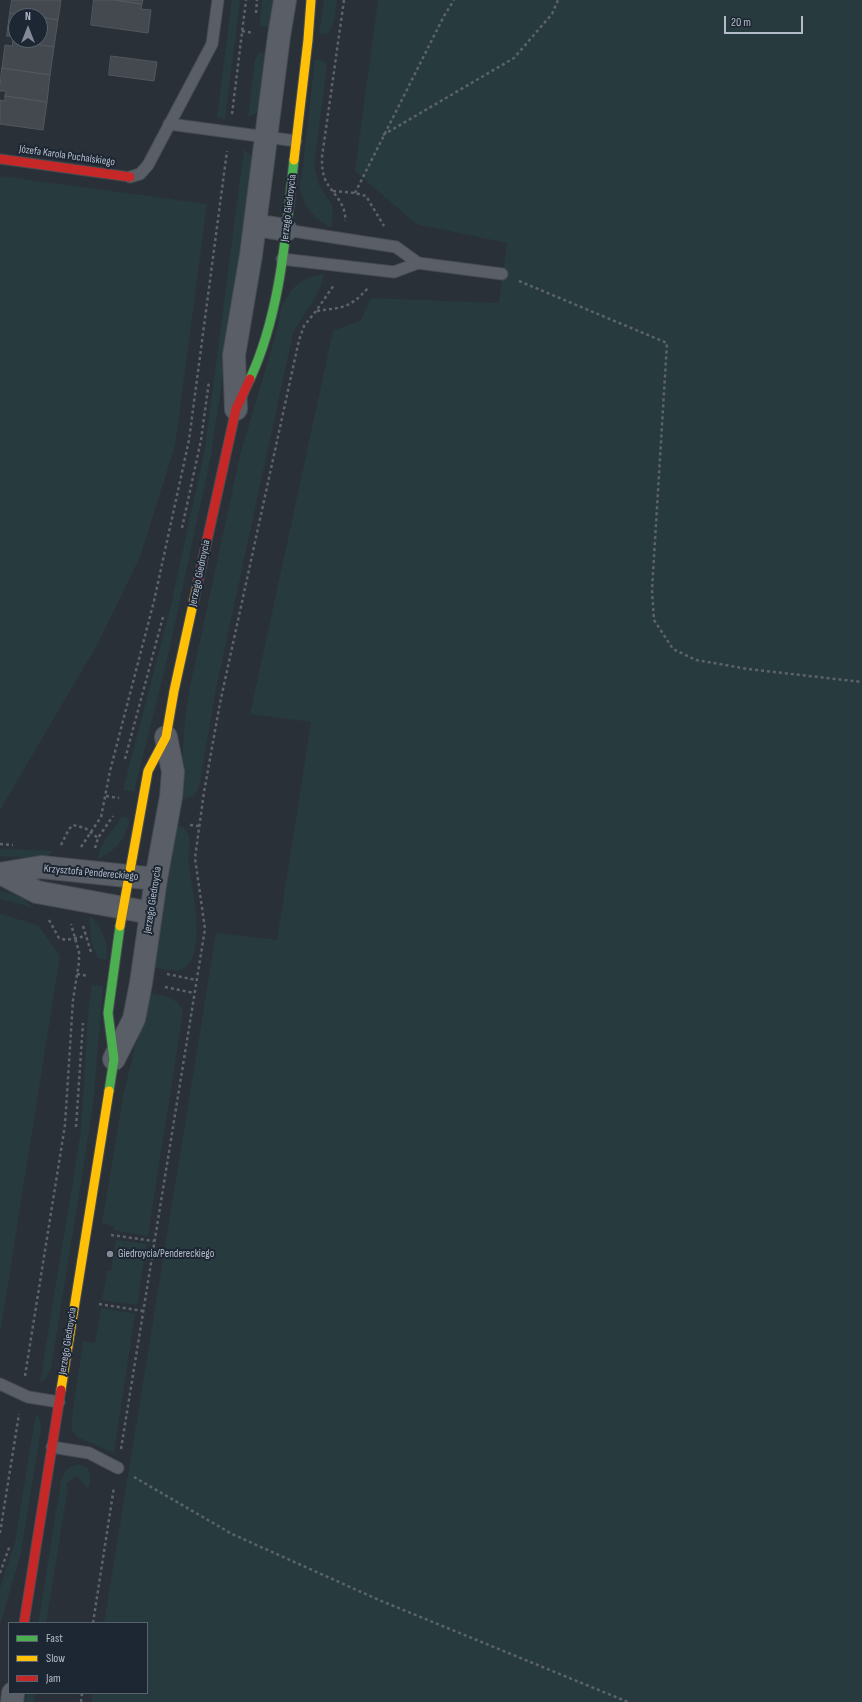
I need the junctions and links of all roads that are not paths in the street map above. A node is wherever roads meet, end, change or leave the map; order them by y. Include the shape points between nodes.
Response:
1 (218, 0) edge
2 (285, 0) edge
3 (311, 0) edge
4 (169, 124) junction
5 (266, 137) junction
6 (296, 141) junction
7 (0, 159) edge
8 (130, 177) joint
9 (255, 225) junction
10 (286, 230) junction
11 (251, 255) junction
12 (282, 259) junction
13 (418, 263) junction
14 (502, 274) road end
15 (236, 409) junction
16 (166, 737) junction
17 (1, 874) edge
18 (129, 875) junction
19 (156, 879) junction
20 (123, 908) junction
21 (151, 913) junction
22 (114, 1059) junction
23 (0, 1384) edge
24 (58, 1402) junction
25 (52, 1447) junction
26 (118, 1468) road end
27 (24, 1622) edge

1 - 4 lane via 212,44
2 - 5 street, Jerzego Giedroycia
3 - 6 street, Jerzego Giedroycia
4 - 5 lane
4 - 8 lane via 148,165 140,174
5 - 6 lane
5 - 9 street, Jerzego Giedroycia
6 - 10 street, Jerzego Giedroycia
7 - 8 street, Józefa Karola Puchalskiego
9 - 10 street
9 - 11 street, Jerzego Giedroycia
10 - 12 street, Jerzego Giedroycia
10 - 13 lane via 396,247
11 - 12 street
11 - 15 street, Jerzego Giedroycia via 234,355
12 - 13 lane via 394,272
12 - 15 street, Jerzego Giedroycia via 259,359
13 - 14 lane
15 - 16 street, Jerzego Giedroycia
16 - 18 street, Jerzego Giedroycia via 148,771
16 - 19 street, Jerzego Giedroycia via 173,772
17 - 18 street, Krzysztofa Pendereckiego via 47,867
17 - 20 street, Krzysztofa Pendereckiego via 37,892
18 - 19 street, Krzysztofa Pendereckiego
18 - 20 street, Jerzego Giedroycia
19 - 21 street, Jerzego Giedroycia
20 - 21 street, Krzysztofa Pendereckiego
20 - 22 street, Jerzego Giedroycia via 108,1013
21 - 22 street, Jerzego Giedroycia via 134,1019
22 - 24 street, Jerzego Giedroycia
23 - 24 lane via 28,1397
24 - 25 street, Jerzego Giedroycia
25 - 26 lane via 89,1453
25 - 27 street, Jerzego Giedroycia

